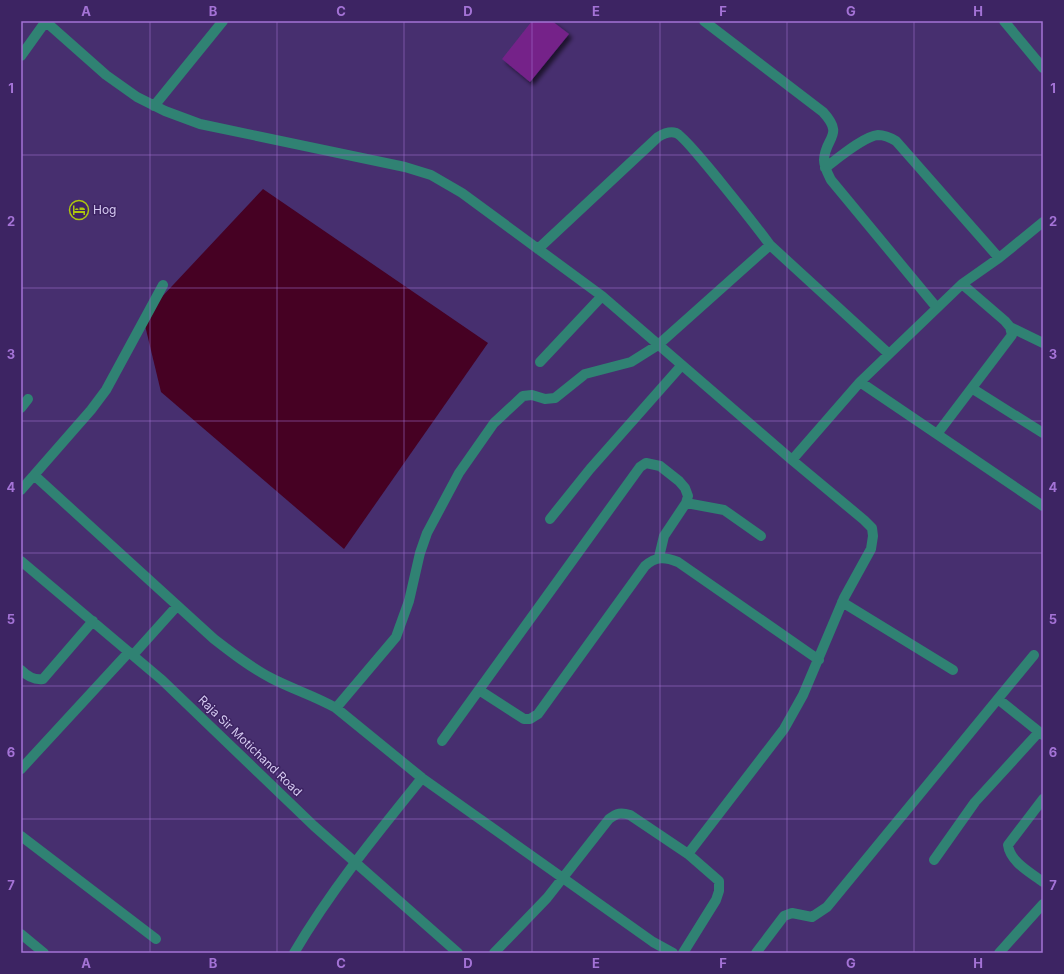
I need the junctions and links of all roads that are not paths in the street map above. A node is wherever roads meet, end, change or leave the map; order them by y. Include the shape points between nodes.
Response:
1 (46, 21) edge
2 (222, 21) edge
3 (704, 21) edge
4 (1004, 21) edge
5 (21, 56) edge
6 (1043, 68) edge
7 (154, 106) junction
8 (825, 168) junction
9 (1043, 222) edge
10 (770, 245) junction
11 (538, 249) junction
12 (999, 258) junction
13 (962, 284) junction
14 (163, 285) dead end
15 (602, 296) junction
16 (937, 308) junction
17 (1010, 327) junction
18 (1043, 343) edge
19 (658, 345) junction
20 (889, 354) junction
21 (540, 362) dead end
22 (681, 366) junction
23 (860, 382) junction
24 (973, 389) junction
25 (28, 399) dead end
26 (21, 408) edge
27 (1043, 433) edge
28 (937, 434) junction
29 (792, 460) junction
30 (34, 475) junction
31 (21, 490) edge
32 (686, 503) junction
33 (1043, 506) edge
34 (550, 519) dead end
35 (761, 536) dead end
36 (659, 557) junction
37 (21, 561) edge
38 (842, 602) junction
39 (178, 606) junction
40 (94, 621) junction
41 (131, 653) junction
42 (1034, 655) dead end
43 (819, 660) junction
44 (21, 670) edge
45 (953, 670) dead end
46 (478, 690) junction
47 (998, 699) junction
48 (336, 708) junction
49 (1041, 733) edge
50 (442, 741) dead end
51 (21, 769) edge
52 (422, 778) junction
53 (1043, 799) edge
54 (21, 836) edge
55 (688, 854) junction
56 (934, 860) dead end
57 (354, 862) junction
58 (563, 879) junction
59 (1043, 882) edge
60 (1043, 904) edge
61 (21, 934) edge
62 (156, 939) dead end
63 (44, 953) edge
64 (294, 953) edge
65 (458, 953) edge
66 (494, 953) edge
67 (673, 953) edge
68 (683, 953) edge
69 (756, 953) edge
70 (999, 953) edge

1 - 5 street
1 - 7 street via 106,75
2 - 7 street
3 - 8 street via 830,120 834,134 825,153
4 - 6 street
7 - 11 street via 200,124 405,166 431,175 462,193
8 - 12 street via 869,138 887,136 896,141
8 - 16 street via 831,180
9 - 12 street
10 - 11 street via 704,162 676,132 658,137
10 - 19 street
10 - 20 street
11 - 15 street
12 - 13 street
13 - 16 street
13 - 17 street
14 - 30 street via 106,390
15 - 19 street
15 - 21 street
16 - 20 street
17 - 18 street
17 - 24 street via 1010,341
19 - 22 street
19 - 48 street via 631,362 585,374 555,398 523,396 494,423 459,473 427,533 409,601 396,637
20 - 23 street
22 - 29 street
22 - 34 street via 590,469
23 - 28 street
23 - 29 street
24 - 27 street
24 - 28 street
25 - 26 street
28 - 33 street
29 - 38 street via 872,528 871,549
30 - 31 street
30 - 39 street
32 - 35 street via 724,510
32 - 36 street via 664,536
32 - 46 street via 688,496 685,488 660,466 646,463 640,467
36 - 43 street via 678,562
36 - 46 street via 650,560 645,566 538,714 530,719 524,719
37 - 40 street, Raja Sir Motichand Road
38 - 43 street
38 - 45 street
39 - 41 street
39 - 48 street via 214,639 250,666
40 - 41 street, Raja Sir Motichand Road
40 - 44 street via 43,679 31,678
41 - 51 street
41 - 57 street, Raja Sir Motichand Road
42 - 47 street
43 - 55 street via 784,729
46 - 50 street
47 - 49 street
47 - 69 street via 827,907 812,917 792,913 784,916
48 - 52 street
49 - 56 street via 976,802
52 - 57 street
52 - 58 street
53 - 59 street via 1008,845 1014,858
54 - 62 street
55 - 58 street via 630,814 623,812 609,819
55 - 68 street via 719,881 719,891
57 - 64 street via 316,915
57 - 65 street, Raja Sir Motichand Road
58 - 66 street
58 - 67 street via 653,942
60 - 70 street
61 - 63 street

